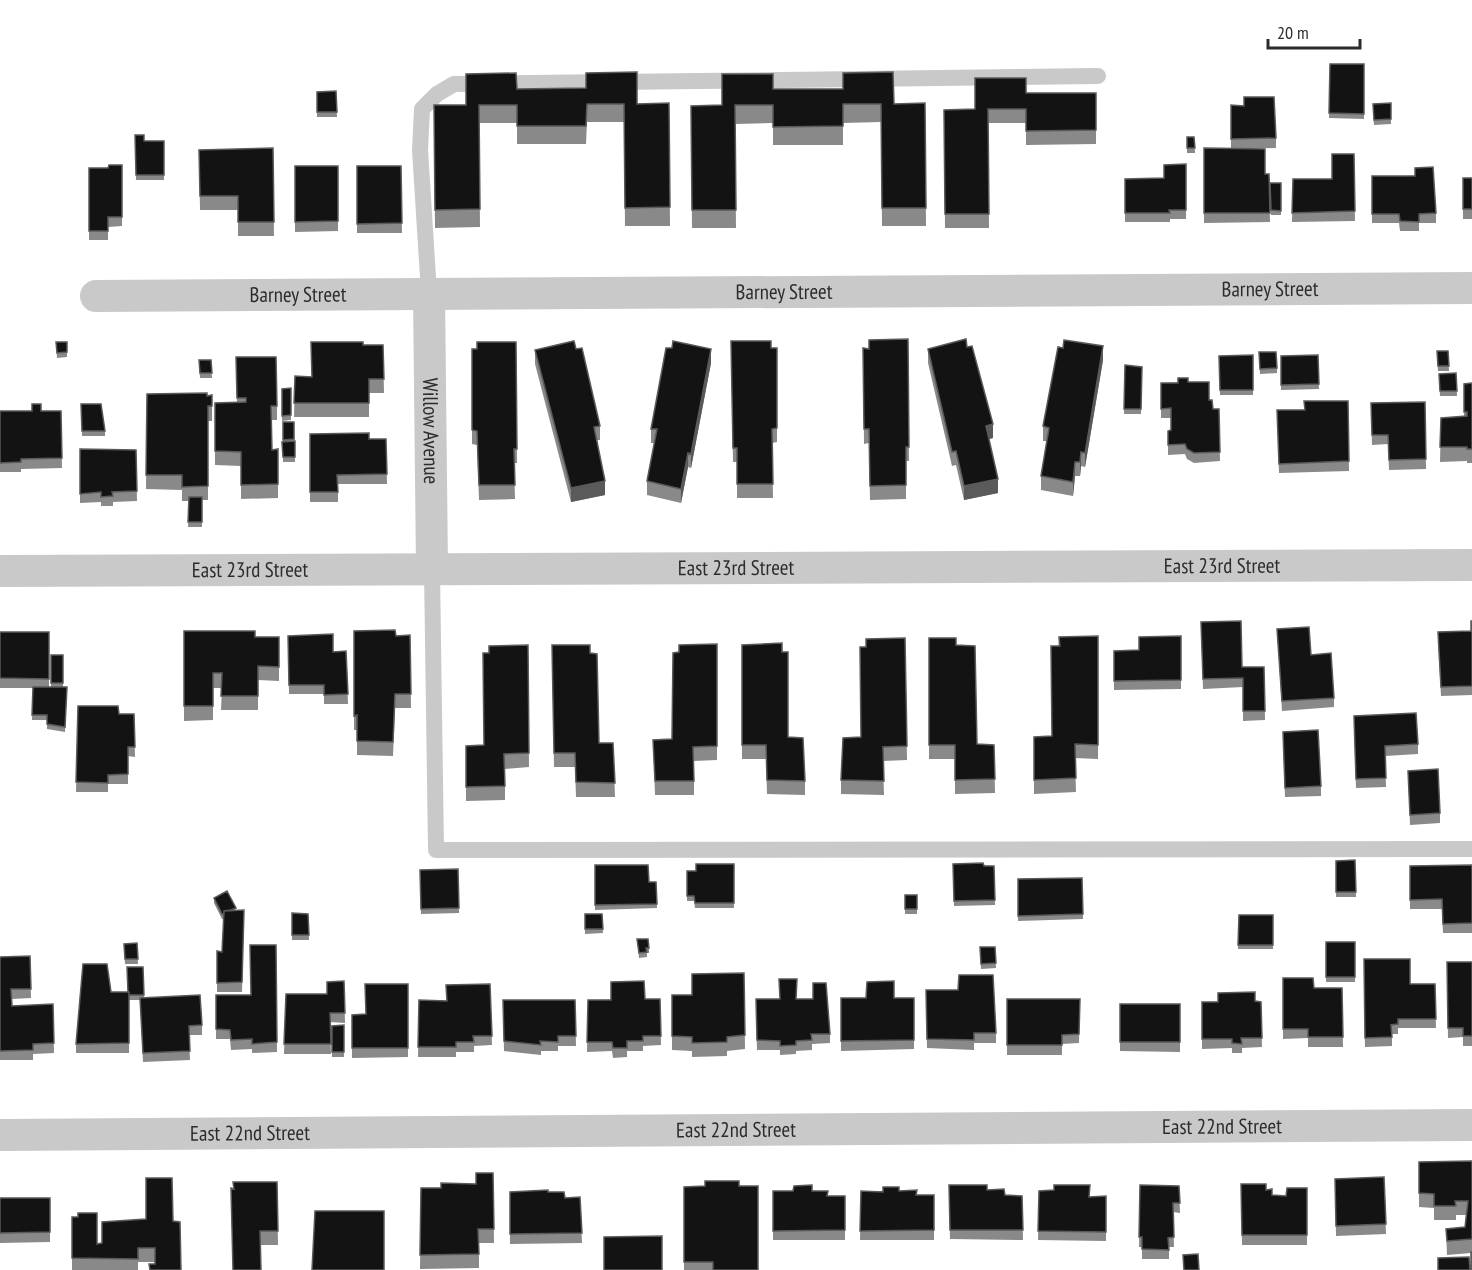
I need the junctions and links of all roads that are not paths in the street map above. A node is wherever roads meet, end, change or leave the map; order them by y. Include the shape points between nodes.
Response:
1 (1098, 76) dead end
2 (1472, 288) edge
3 (429, 292) junction
4 (96, 296) dead end
5 (1472, 565) edge
6 (432, 569) junction
7 (0, 571) edge
8 (1472, 849) edge
9 (1472, 1125) edge
10 (0, 1135) edge

1 - 3 lane via 453,84 422,109 420,150
2 - 3 street, Barney Street
3 - 4 street, Barney Street
3 - 6 street, Willow Avenue
5 - 6 street, East 23rd Street
6 - 7 street, East 23rd Street
6 - 8 lane via 436,850
9 - 10 street, East 22nd Street

